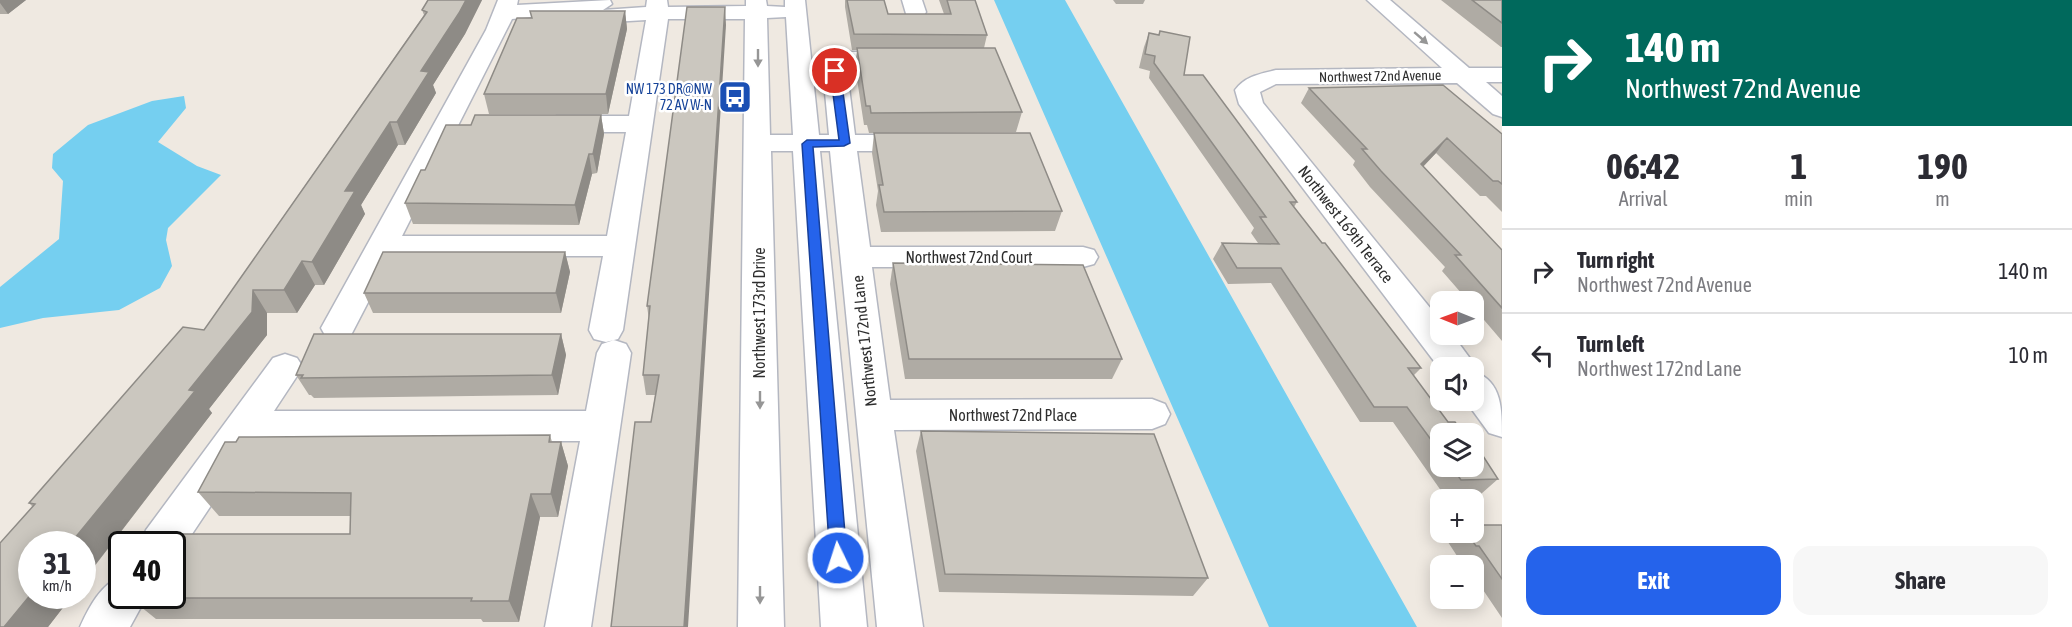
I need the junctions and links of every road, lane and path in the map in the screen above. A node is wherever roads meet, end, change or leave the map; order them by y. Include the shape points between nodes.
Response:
1 (685, 0) edge
2 (1377, 0) edge
3 (1403, 0) edge
4 (657, 5) edge
5 (757, 6) edge
6 (796, 6) edge
7 (504, 12) edge
8 (917, 57) edge
9 (1464, 75) junction
10 (1499, 77) edge
11 (1258, 81) joint
12 (1502, 109) edge
13 (538, 124) edge
14 (640, 124) junction
15 (759, 143) junction
16 (844, 143) junction
17 (946, 143) edge
18 (807, 144) junction
19 (382, 246) junction
20 (620, 246) junction
21 (855, 256) junction
22 (1083, 257) dead end
23 (338, 328) dead end
24 (1450, 357) edge
25 (285, 367) dead end
26 (1484, 399) edge
27 (1152, 414) dead end
28 (873, 415) junction
29 (1502, 422) edge
30 (244, 426) junction
31 (602, 426) junction
32 (170, 531) edge
33 (116, 609) edge
34 (103, 627) edge
35 (568, 627) edge
36 (761, 627) edge
37 (844, 627) edge
38 (900, 627) edge

1 - 4 street
2 -> 9 street
3 - 10 street
4 - 5 street
4 - 7 street
4 - 14 street
5 - 6 street
5 -> 15 street, Northwest 173rd Drive
6 - 18 street
7 - 19 street via 459,124
8 - 16 street, Northwest 172nd Lane via 846,57 835,71
9 - 10 street, Northwest 72nd Avenue
9 - 11 street, Northwest 72nd Avenue via 1276,77
9 - 12 street
11 - 24 street, Northwest 169th Terrace via 1248,90 1251,104
13 - 14 street
14 - 20 street
15 - 18 street
15 -> 36 street, Northwest 173rd Drive
16 - 17 street
16 - 18 street
16 - 21 street, Northwest 172nd Lane
18 - 37 street
19 - 20 street
19 - 23 street
20 - 31 street
21 - 22 street, Northwest 72nd Court
21 - 28 street, Northwest 172nd Lane
25 - 30 street
26 - 29 street
27 - 28 street, Northwest 72nd Place
28 - 38 street, Northwest 172nd Lane
30 - 31 street
30 - 32 street
31 - 35 street
33 - 34 street

